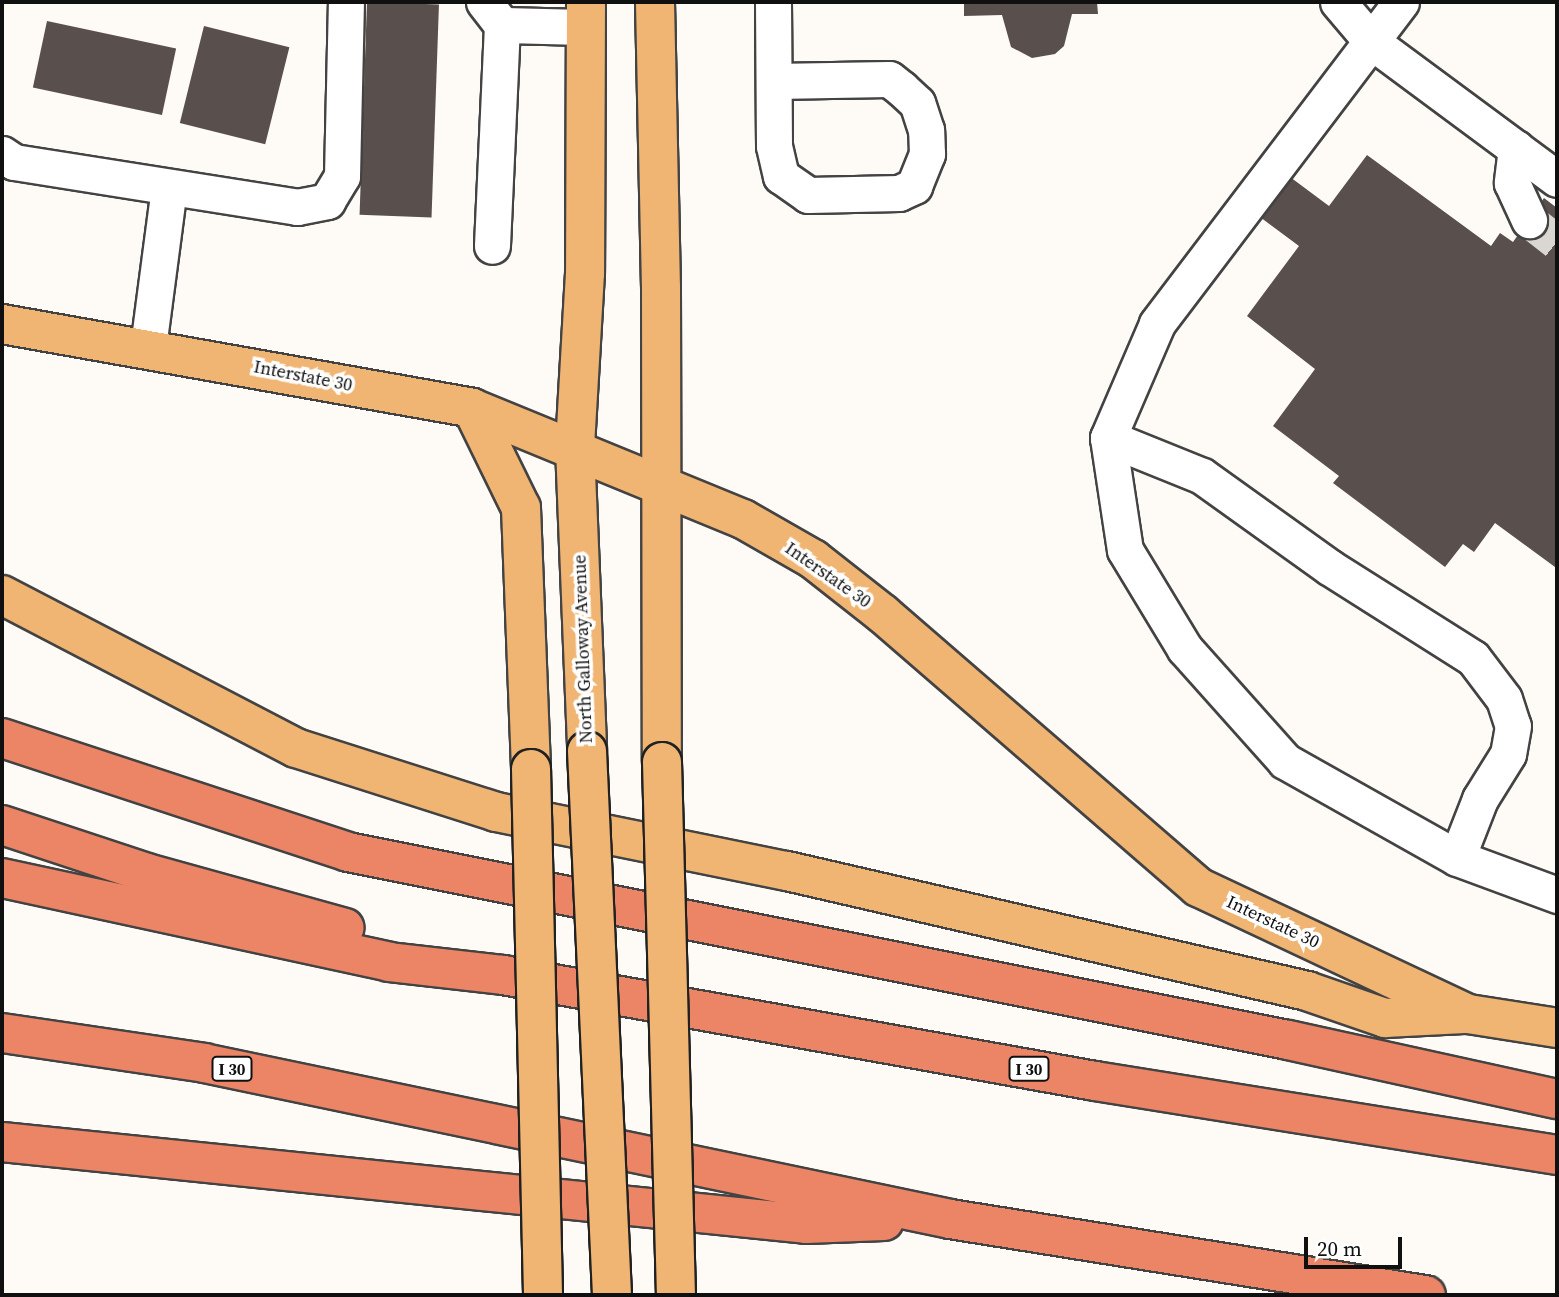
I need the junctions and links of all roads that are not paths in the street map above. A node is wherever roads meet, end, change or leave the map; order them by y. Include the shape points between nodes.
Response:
1 (346, 2) edge
2 (655, 2) edge
3 (773, 2) edge
4 (1338, 2) edge
5 (1401, 2) edge
6 (493, 13) edge
7 (586, 14) edge
8 (1372, 42) junction
9 (774, 80) junction
10 (1516, 148) junction
11 (2, 154) edge
12 (1557, 179) edge
13 (169, 187) junction
14 (1529, 220) tunnel mouth
15 (492, 246) dead end
16 (2, 324) edge
17 (148, 347) junction
18 (472, 408) junction
19 (1108, 438) junction
20 (575, 447) junction
21 (660, 486) junction
22 (2, 595) edge
23 (2, 738) edge
24 (2, 825) edge
25 (1457, 858) junction
26 (2, 878) edge
27 (1557, 895) edge
28 (503, 975) junction
29 (1468, 1014) junction
30 (1557, 1028) edge
31 (2, 1033) edge
32 (1557, 1099) edge
33 (2, 1142) edge
34 (1557, 1155) edge
35 (950, 1219) junction
36 (543, 1295) edge
37 (612, 1295) edge
38 (676, 1295) edge
39 (1426, 1295) edge

1 - 13 lane via 342,176 327,201 297,206
2 - 21 main road via 662,288
3 - 9 lane
4 - 8 lane
5 - 8 lane
6 - 7 lane
6 - 15 lane
7 - 20 main road, North Galloway Avenue via 585,273
8 - 10 lane
8 - 19 lane via 1157,324
9 - 9 lane via 774,146 781,176 792,187 808,195 900,193 914,186 925,163 926,130 917,103 889,79
10 - 12 lane
10 - 14 lane via 1512,183
11 - 13 lane via 15,162
13 - 17 lane
16 - 17 main road, Interstate 30
17 - 18 main road, Interstate 30
18 - 20 main road, Interstate 30
18 - 36 main road, bridge via 521,508
19 - 25 lane via 1125,550 1185,649 1285,761
19 - 25 lane via 1202,476 1329,567 1473,658 1504,699 1513,726 1508,754 1479,799
20 - 21 main road, Interstate 30
20 - 37 main road, North Galloway Avenue, bridge
21 - 29 main road, Interstate 30 via 743,519 813,559 883,614 1198,887
21 - 38 main road, bridge
22 - 29 main road via 296,748 496,813 787,871 1294,988 1385,1018
23 - 32 highway via 348,852 1288,1040
24 - 28 highway via 159,877
25 - 27 lane
26 - 28 highway, I 30 via 389,962
28 - 34 highway, I 30 via 1095,1081
29 - 30 main road, Interstate 30
31 - 35 highway, I 30 via 204,1063
33 - 35 highway via 806,1224
35 - 39 highway, I 30

